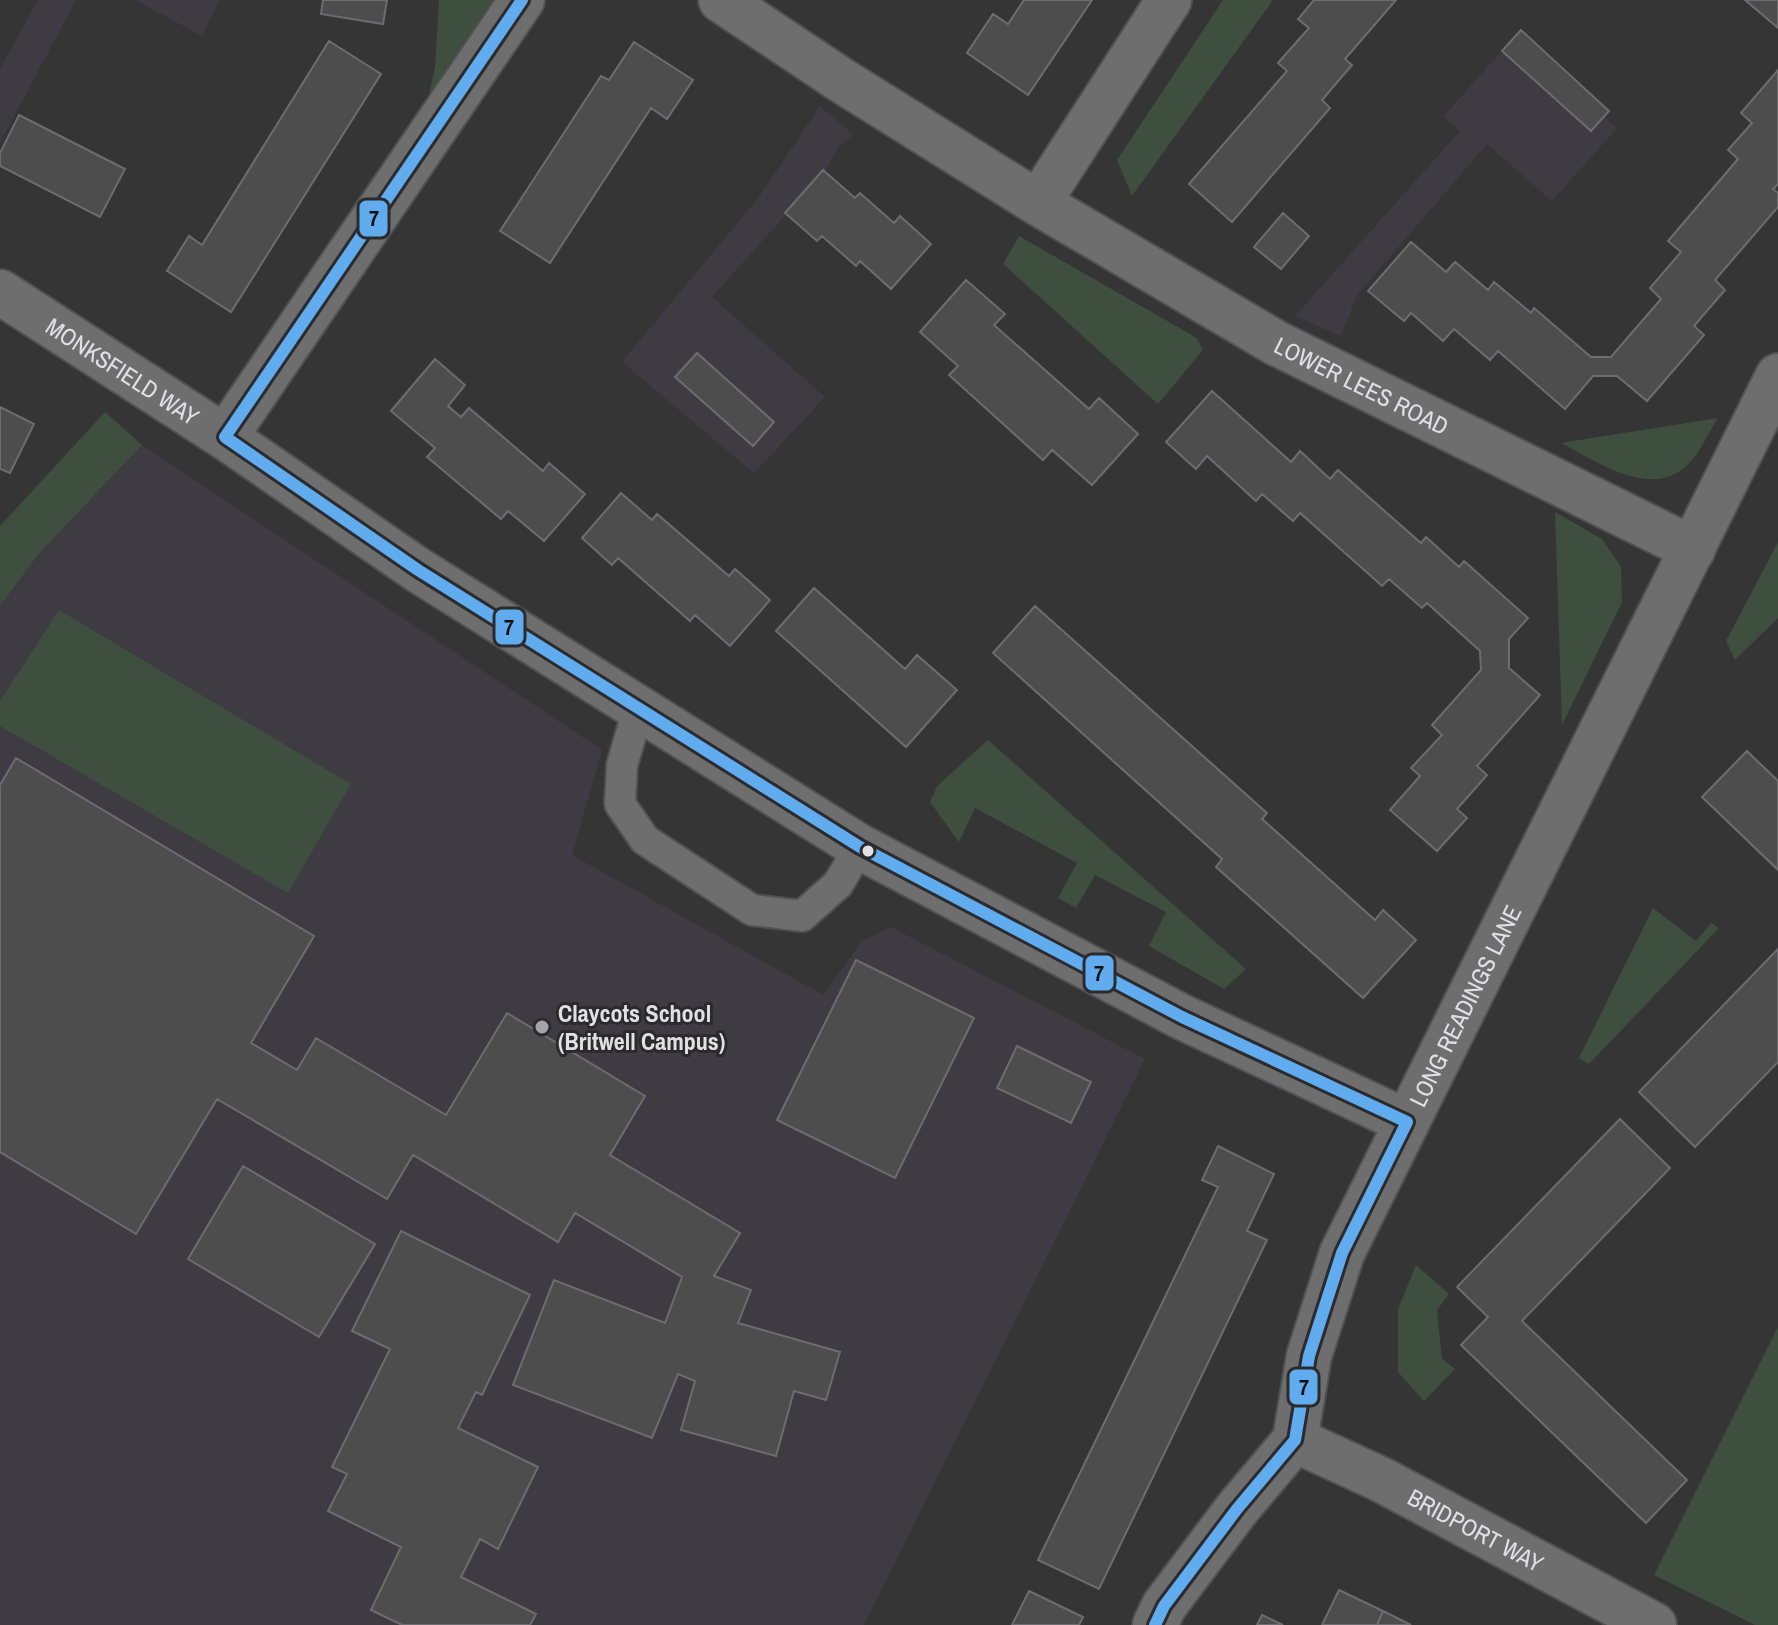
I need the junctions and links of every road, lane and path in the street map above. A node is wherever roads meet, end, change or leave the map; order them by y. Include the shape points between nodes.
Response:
1 (522, 0) edge
2 (721, 0) edge
3 (1169, 0) edge
4 (1038, 203) junction
5 (0, 292) edge
6 (1778, 376) edge
7 (225, 437) junction
8 (1693, 549) junction
9 (638, 710) junction
10 (860, 847) junction
11 (1407, 1122) junction
12 (1295, 1440) junction
13 (1155, 1625) edge
14 (1654, 1625) edge

1 - 7 street
2 - 4 street, LOWER LEES ROAD
3 - 4 street
4 - 8 street, LOWER LEES ROAD via 1276,343
5 - 7 street, MONKSFIELD WAY
6 - 8 street, LONG READINGS LANE
7 - 9 street, MONKSFIELD WAY via 418,570
8 - 11 street, LONG READINGS LANE
9 - 10 street, MONKSFIELD WAY
9 - 10 lane via 622,765 620,804 645,840 752,910 802,916 838,884
10 - 11 street, MONKSFIELD WAY via 1182,1017
11 - 12 street, LONG READINGS LANE via 1342,1253 1309,1356
12 - 13 street via 1228,1521
12 - 14 street, BRIDPORT WAY via 1380,1479

